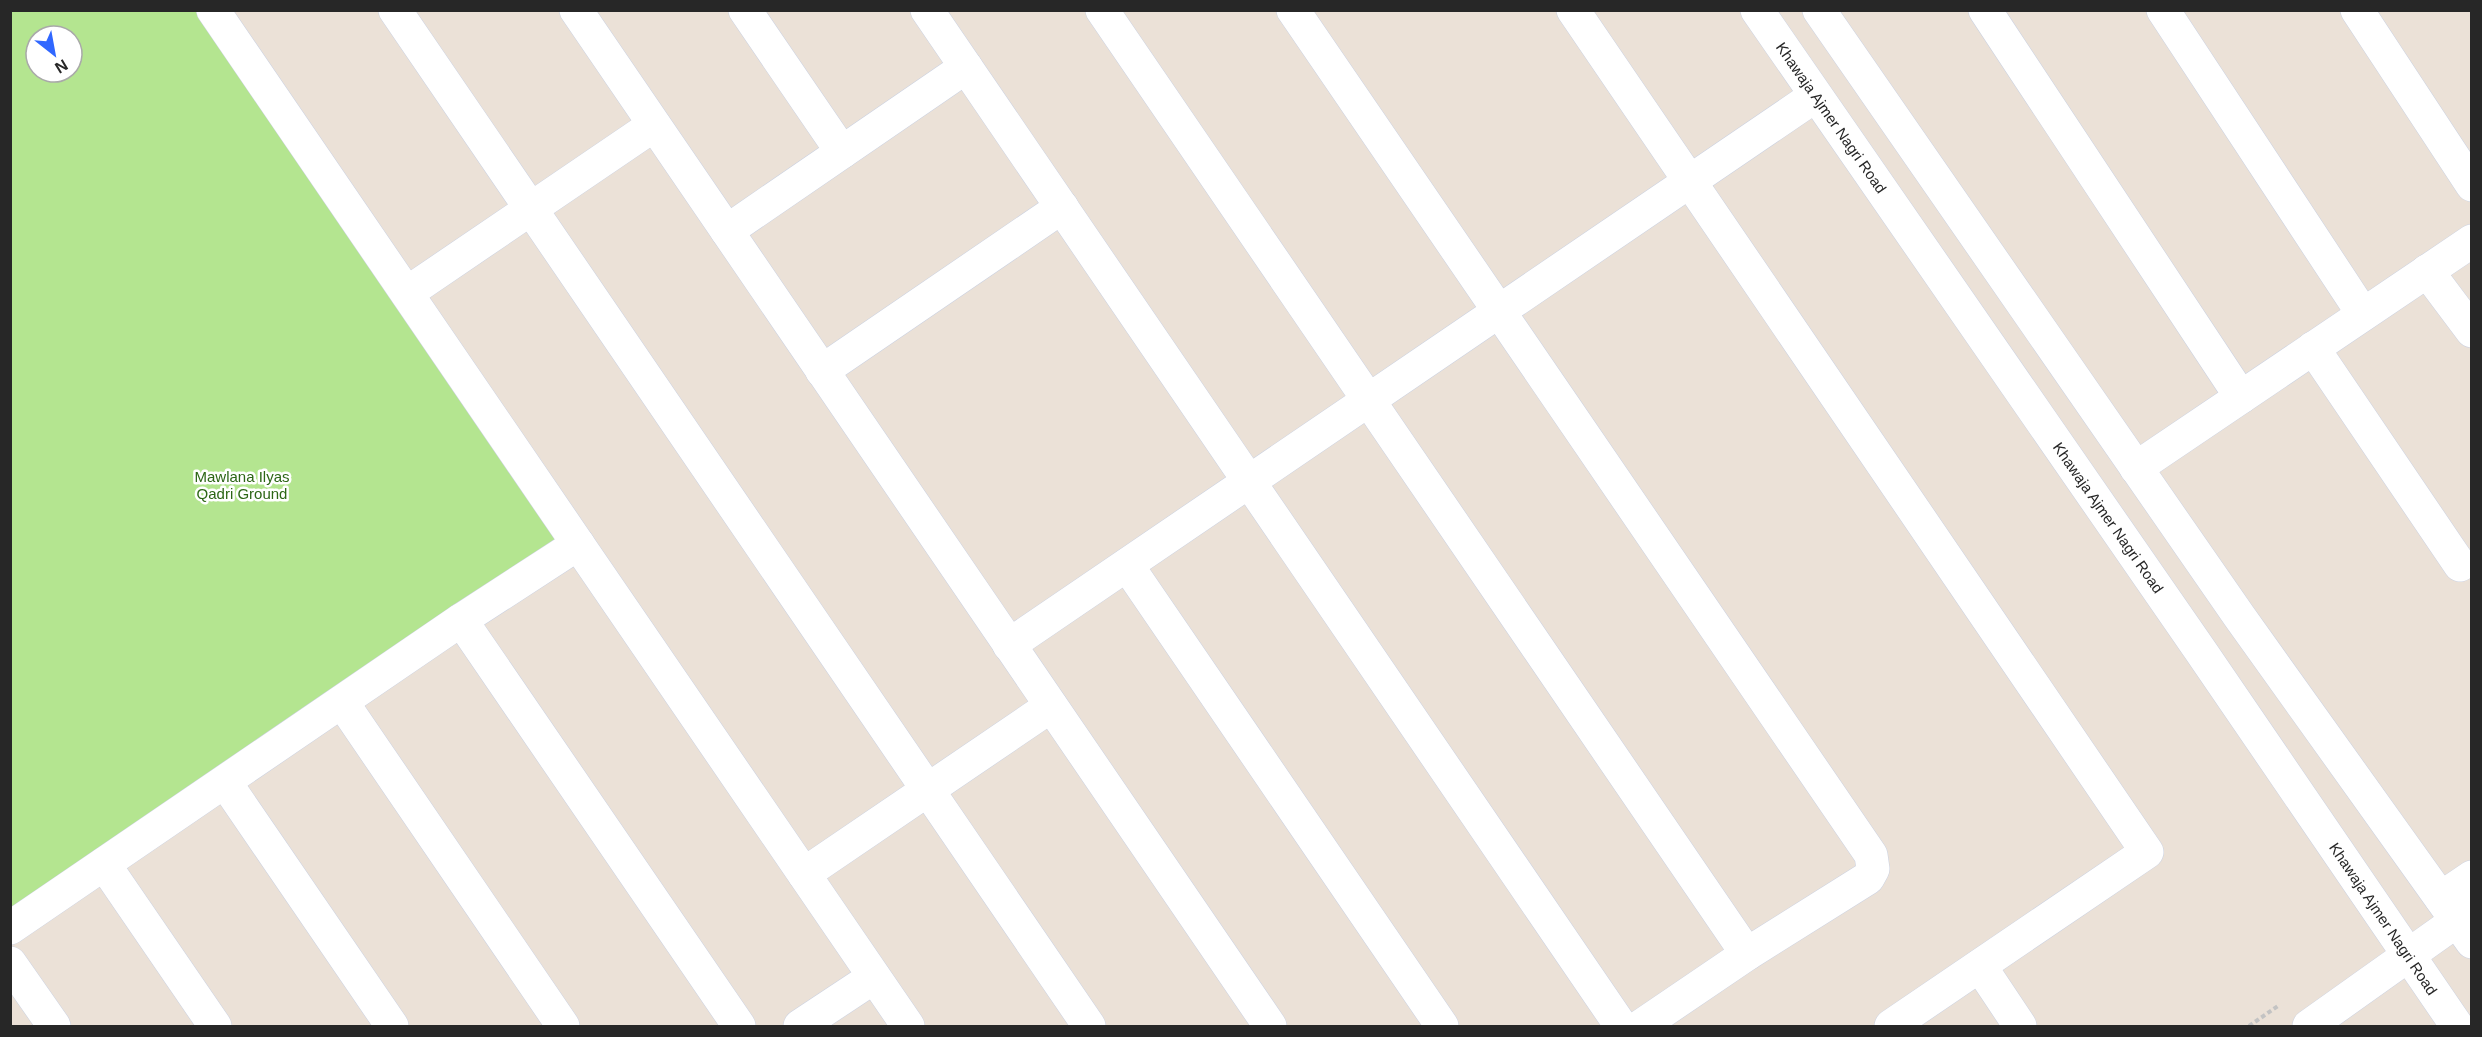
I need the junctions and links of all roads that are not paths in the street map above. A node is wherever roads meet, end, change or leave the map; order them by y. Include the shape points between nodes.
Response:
1 (213, 10) edge
2 (395, 10) edge
3 (576, 10) edge
4 (745, 10) edge
5 (927, 10) edge
6 (1102, 10) edge
7 (1293, 10) edge
8 (1573, 10) edge
9 (1757, 10) edge
10 (1819, 10) edge
11 (1985, 10) edge
12 (2163, 10) edge
13 (2357, 10) edge
14 (966, 67) junction
15 (1815, 96) junction
16 (654, 125) junction
17 (842, 152) junction
18 (1689, 182) junction
19 (2472, 185) edge
20 (1062, 207) junction
21 (531, 209) junction
22 (727, 231) junction
23 (2472, 241) edge
24 (2427, 271) junction
25 (406, 293) junction
26 (1499, 311) junction
27 (2363, 314) junction
28 (2472, 331) edge
29 (2313, 348) junction
30 (822, 371) junction
31 (2241, 397) junction
32 (1368, 400) junction
33 (2136, 468) junction
34 (1249, 482) junction
35 (578, 544) junction
36 (1127, 565) junction
37 (2460, 565) dead end
38 (461, 620) junction
39 (1010, 645) junction
40 (342, 702) junction
41 (1051, 705) junction
42 (225, 782) junction
43 (928, 790) junction
44 (104, 864) junction
45 (804, 874) junction
46 (2472, 877) edge
47 (2460, 918) edge
48 (10, 928) edge
49 (1747, 954) junction
50 (2408, 956) junction
51 (10, 963) edge
52 (1980, 966) junction
53 (874, 977) junction
54 (2453, 1017) edge
55 (1641, 1025) edge
56 (54, 1026) edge
57 (215, 1026) edge
58 (392, 1026) edge
59 (563, 1026) edge
60 (739, 1026) edge
61 (800, 1026) edge
62 (908, 1026) edge
63 (1089, 1026) edge
64 (1270, 1026) edge
65 (1442, 1026) edge
66 (1891, 1026) edge
67 (2020, 1026) edge
68 (2309, 1026) edge

1 - 25 street
2 - 21 street
3 - 16 street
4 - 17 street
5 - 14 street
6 - 32 street
7 - 26 street
8 - 18 street
9 - 15 street, Khawaja Ajmer Nagri Road
10 - 33 street
11 - 31 street
12 - 27 street
13 - 19 street
14 - 17 street
14 - 20 street
15 - 18 street
15 - 50 street, Khawaja Ajmer Nagri Road
16 - 21 street
16 - 22 street
17 - 22 street
18 - 26 street
18 - 52 street via 2147,852
20 - 30 street
20 - 34 street
21 - 25 street
21 - 43 street
22 - 30 street
23 - 24 street
24 - 27 street
24 - 28 street
25 - 35 street
26 - 32 street
26 - 49 street via 1872,855 1873,869 1868,878
27 - 29 street
29 - 31 street
29 - 37 street
30 - 39 street
31 - 33 street
32 - 34 street
32 - 49 street
33 - 47 street
34 - 36 street
34 - 55 street
35 - 38 street
35 - 45 street
36 - 39 street
36 - 65 street
38 - 40 street
38 - 60 street
39 - 41 street
40 - 42 street
40 - 59 street
41 - 43 street
41 - 64 street
42 - 44 street
42 - 58 street
43 - 45 street
43 - 63 street
44 - 48 street
44 - 57 street
45 - 53 street
46 - 47 street
47 - 50 street
49 - 55 street
50 - 54 street, Khawaja Ajmer Nagri Road
50 - 68 street
51 - 56 street
52 - 66 street
52 - 67 street
53 - 61 street
53 - 62 street

